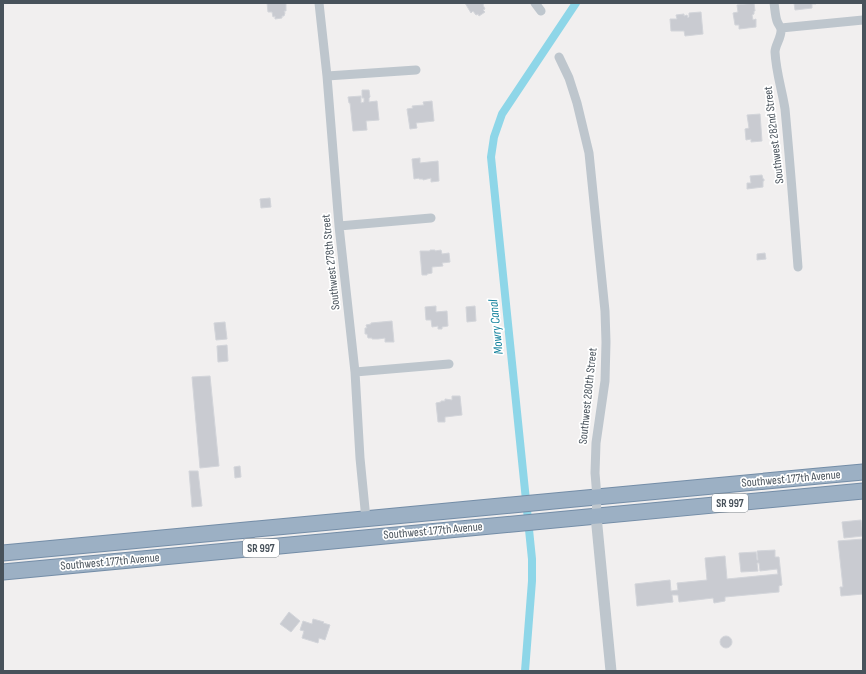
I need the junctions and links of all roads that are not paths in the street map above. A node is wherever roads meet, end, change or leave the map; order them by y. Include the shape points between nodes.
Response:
1 (319, 3) edge
2 (535, 3) edge
3 (774, 3) edge
4 (541, 11) dead end
5 (863, 20) edge
6 (781, 28) junction
7 (559, 57) dead end
8 (416, 70) dead end
9 (327, 76) junction
10 (431, 218) dead end
11 (340, 226) junction
12 (798, 267) dead end
13 (449, 364) dead end
14 (355, 372) junction
15 (863, 472) edge
16 (833, 475) junction
17 (863, 490) edge
18 (811, 495) junction
19 (597, 497) junction
20 (596, 516) junction
21 (366, 519) junction
22 (187, 536) junction
23 (335, 540) junction
24 (3, 554) edge
25 (152, 558) junction
26 (3, 572) edge
27 (611, 671) edge

1 - 9 street, Southwest 278th Street
2 - 4 street
3 - 6 street
5 - 6 street
6 - 12 street, Southwest 282nd Street via 775,51 789,147
7 - 19 street, Southwest 280th Street via 577,103 589,153 605,311 605,381 595,451
8 - 9 street
9 - 11 street, Southwest 278th Street
10 - 11 street
11 - 14 street, Southwest 278th Street
13 - 14 street
14 - 21 street, Southwest 278th Street
15 - 16 highway, Southwest 177th Avenue / SR 997
16 - 18 highway
16 - 19 highway, Southwest 177th Avenue / SR 997
17 - 18 highway, Southwest 177th Avenue / SR 997
18 - 20 highway, Southwest 177th Avenue / SR 997
19 - 20 street, Southwest 280th Street
19 - 21 highway, Southwest 177th Avenue / SR 997
20 - 23 highway, Southwest 177th Avenue / SR 997
20 - 27 street, Southwest 280th Street
21 - 22 highway, Southwest 177th Avenue / SR 997
21 - 23 highway
22 - 24 highway, Southwest 177th Avenue / SR 997
22 - 25 highway via 179,549
23 - 25 highway, Southwest 177th Avenue / SR 997
25 - 26 highway, Southwest 177th Avenue / SR 997

